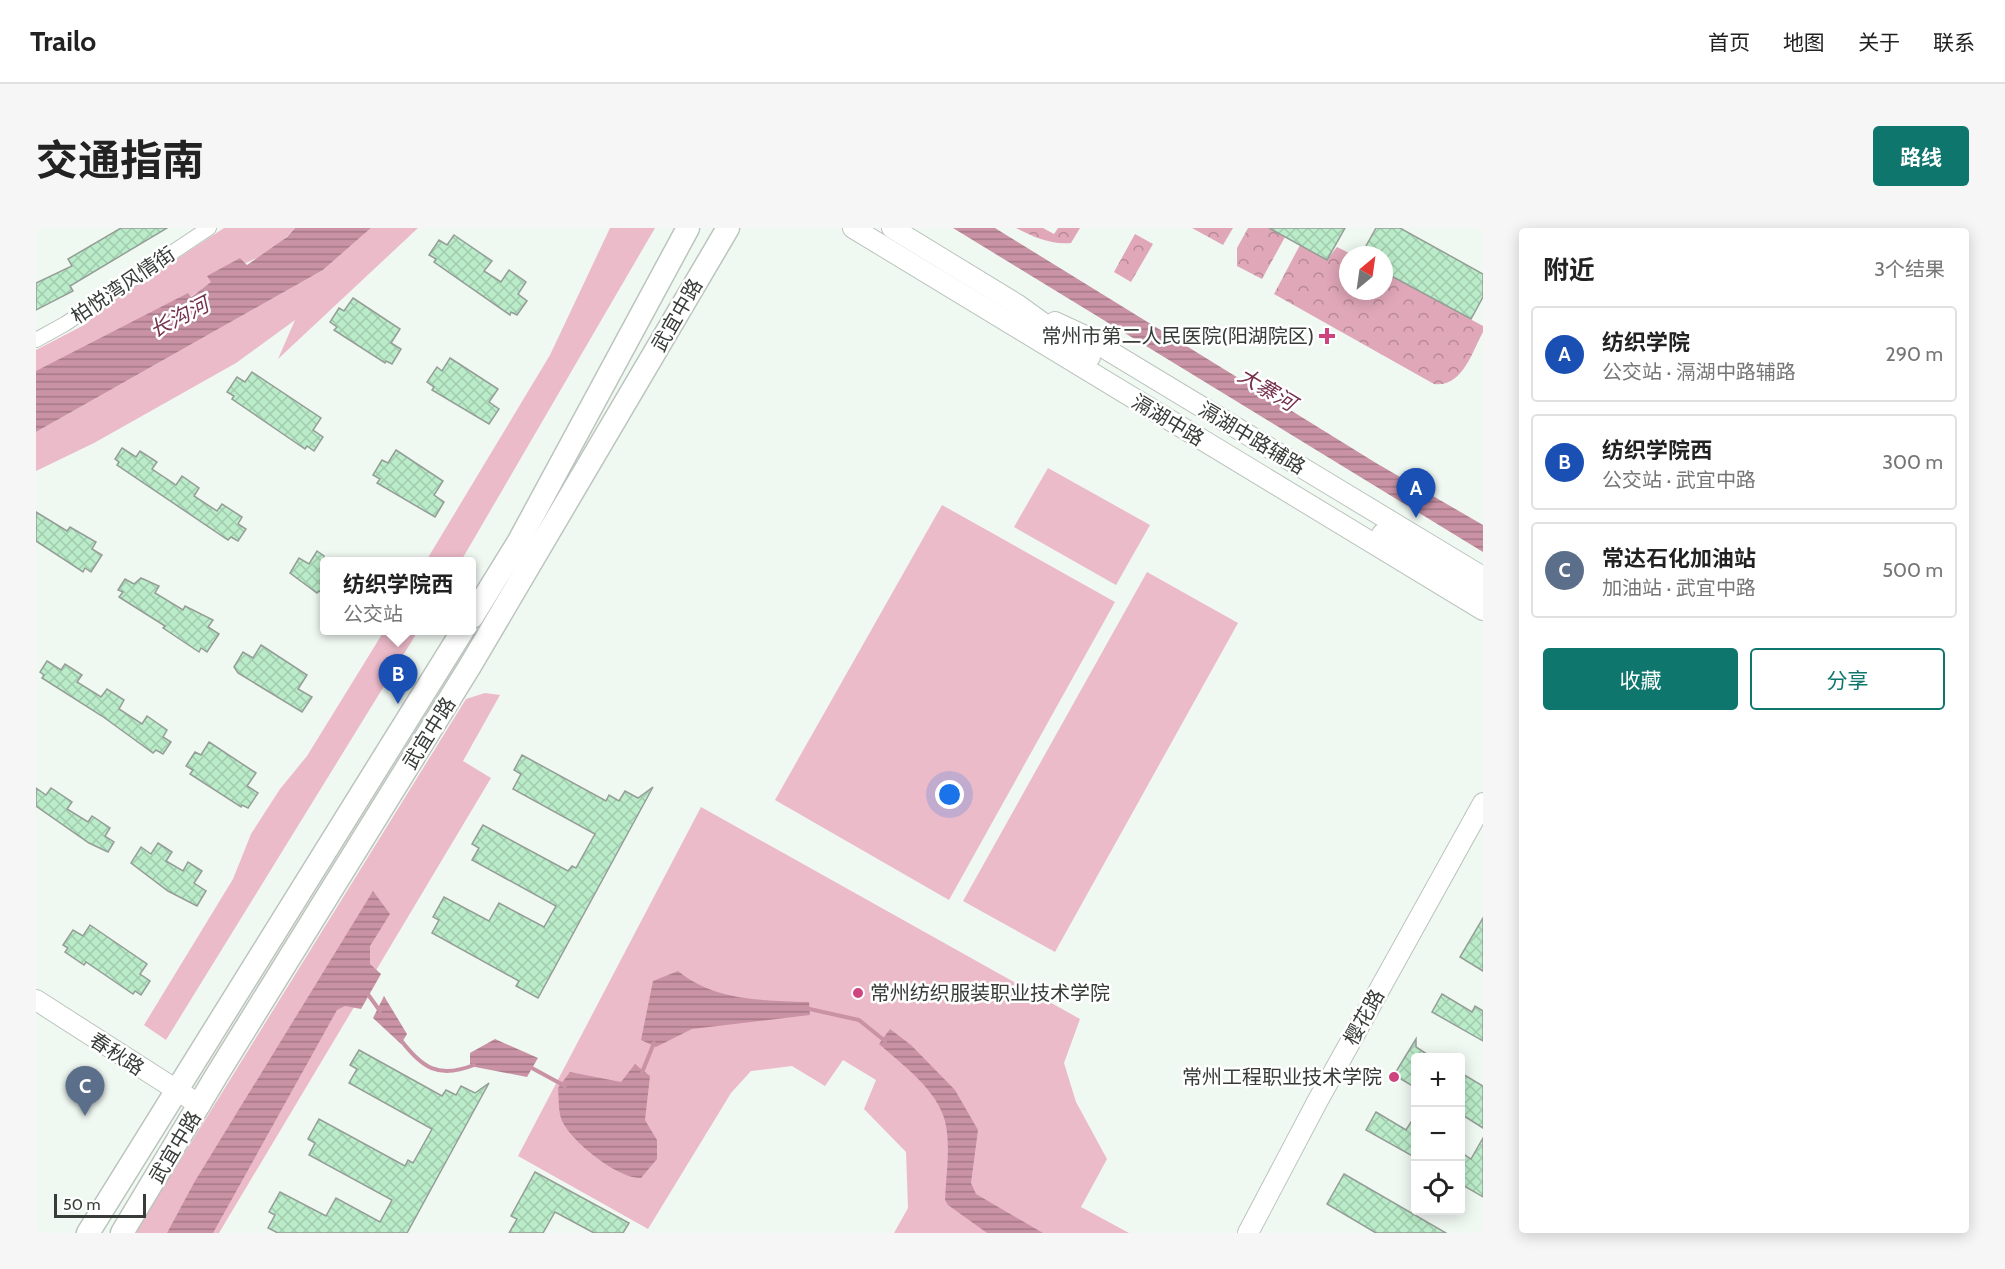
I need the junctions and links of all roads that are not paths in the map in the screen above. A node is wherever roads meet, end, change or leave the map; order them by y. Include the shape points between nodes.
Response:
1 (209, 228) edge
2 (688, 228) edge
3 (728, 228) edge
4 (853, 228) edge
5 (892, 228) edge
6 (1018, 305) junction
7 (36, 340) edge
8 (1483, 577) edge
9 (1483, 594) edge
10 (476, 609) edge
11 (1483, 610) edge
12 (460, 635) edge
13 (1483, 803) edge
14 (1483, 831) edge
15 (36, 986) edge
16 (36, 1000) edge
17 (179, 1085) junction
18 (200, 1105) junction
19 (88, 1233) edge
20 (122, 1233) edge
21 (1248, 1233) edge
22 (1262, 1233) edge

1 - 7 street, 柏悦湾风情街
2 - 10 main road, 武宜中路 via 519,541
3 - 18 main road, 武宜中路 via 467,672
4 - 11 street, 滆湖中路
5 - 6 street, 滆湖中路
6 - 8 street, 滆湖中路辅路 via 1081,334
6 - 9 street, 滆湖中路 via 1074,347
12 - 17 main road, 武宜中路
13 - 21 street, 樱花路
14 - 22 street, 樱花路
15 - 17 street, 春秋路
16 - 17 street, 春秋路
17 - 18 street, 春秋路
17 - 19 main road, 武宜中路
18 - 20 main road, 武宜中路

